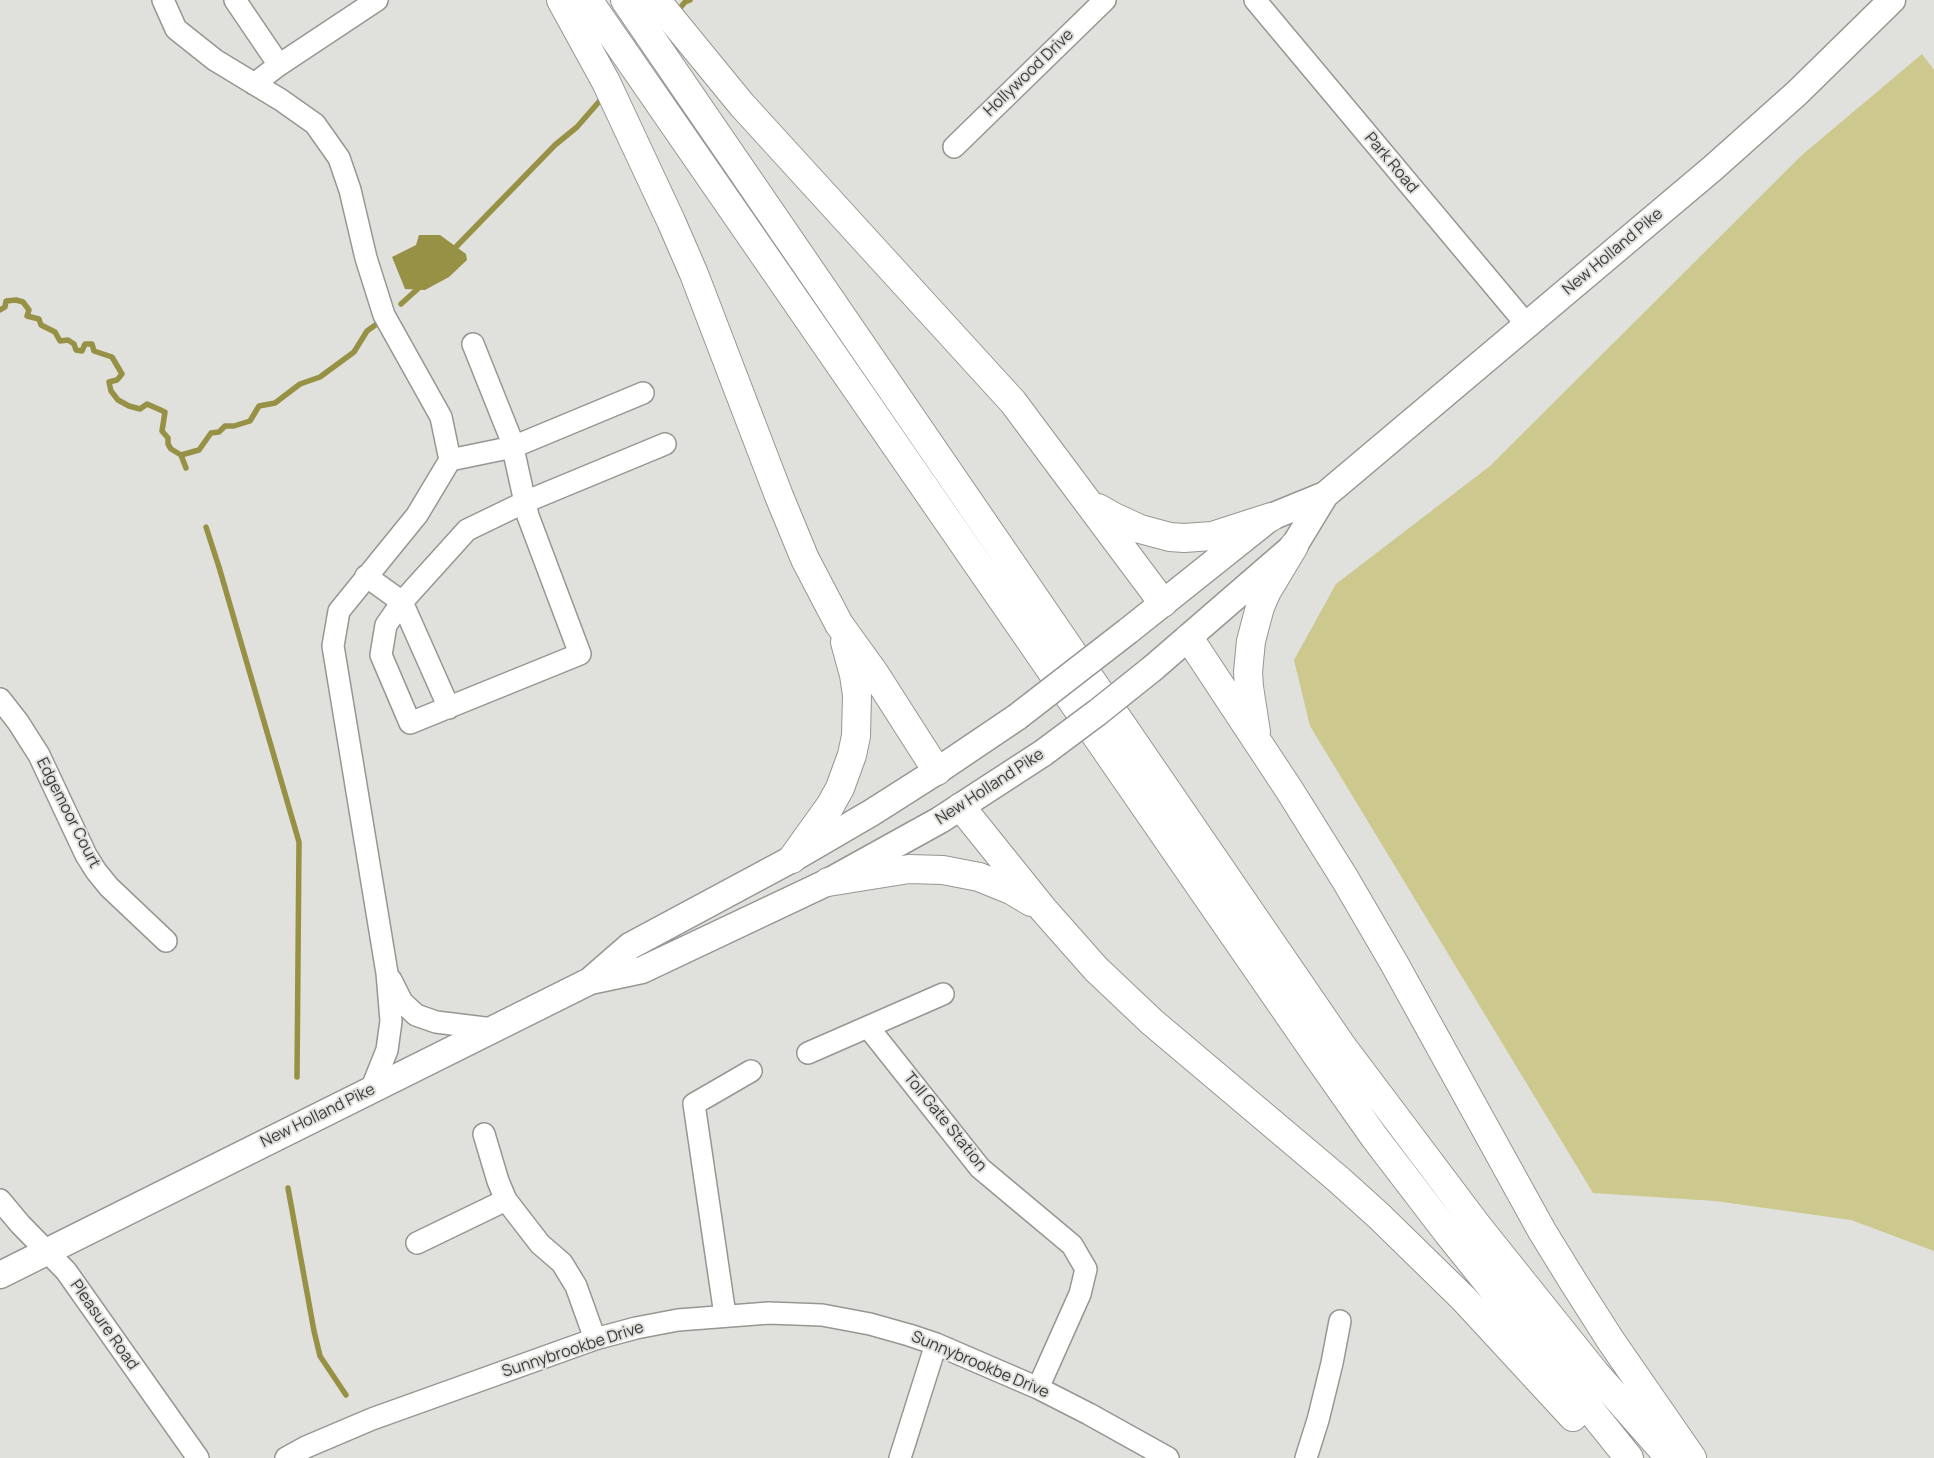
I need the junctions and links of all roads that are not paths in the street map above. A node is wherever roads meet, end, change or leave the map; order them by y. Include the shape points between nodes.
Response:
1 (163, 0) edge
2 (235, 0) edge
3 (378, 0) edge
4 (561, 0) edge
5 (588, 0) edge
6 (625, 0) edge
7 (1105, 0) edge
8 (1255, 0) edge
9 (1892, 0) edge
10 (666, 12) edge
11 (279, 65) junction
12 (254, 84) junction
13 (954, 147) dead end
14 (1527, 325) junction
15 (473, 344) dead end
16 (643, 394) dead end
17 (665, 444) dead end
18 (513, 448) junction
19 (450, 460) junction
20 (1325, 495) junction
21 (525, 502) junction
22 (1088, 502) junction
23 (1271, 517) junction
24 (1294, 546) junction
25 (366, 576) junction
26 (402, 602) junction
27 (1164, 603) junction
28 (839, 624) junction
29 (1189, 638) junction
30 (0, 699) edge
31 (449, 708) junction
32 (1257, 741) junction
33 (937, 771) junction
34 (961, 807) junction
35 (792, 859) junction
36 (828, 882) junction
37 (1043, 909) junction
38 (166, 941) dead end
39 (388, 973) junction
40 (590, 981) junction
41 (943, 994) dead end
42 (868, 1027) junction
43 (493, 1029) junction
44 (808, 1053) dead end
45 (751, 1071) dead end
46 (371, 1090) junction
47 (484, 1134) dead end
48 (0, 1200) edge
49 (506, 1200) junction
50 (417, 1243) dead end
51 (47, 1252) junction
52 (0, 1275) edge
53 (725, 1315) junction
54 (1340, 1321) dead end
55 (595, 1339) junction
56 (936, 1344) junction
57 (1038, 1388) junction
58 (198, 1458) edge
59 (286, 1458) edge
60 (900, 1458) edge
61 (1168, 1458) edge
62 (1306, 1458) edge
63 (1612, 1458) edge
64 (1629, 1458) edge
65 (1670, 1458) edge
66 (1692, 1458) edge

1 - 12 street via 176,29 215,60
2 - 11 street
3 - 11 street
4 - 28 highway via 648,169 694,274 792,529
5 - 64 highway via 1358,1114 1447,1232
6 - 65 highway via 1342,1046 1476,1224 1596,1374
7 - 13 street, Hollywood Drive
8 - 14 street, Park Road
9 - 14 main road, New Holland Pike via 1783,106
10 - 22 highway via 742,105 1014,402
11 - 12 street
12 - 19 street via 315,124 339,158 384,315 441,417
14 - 20 main road, New Holland Pike
15 - 18 street
16 - 18 street
17 - 21 street
18 - 19 street
18 - 21 street
19 - 25 street via 417,515
20 - 23 main road, New Holland Pike
20 - 24 main road, New Holland Pike
21 - 26 street via 467,530
21 - 31 street via 580,654
22 - 23 highway via 1140,529 1177,537 1212,536
22 - 27 highway
23 - 27 main road, New Holland Pike
24 - 29 main road, New Holland Pike
24 - 32 highway via 1267,591 1251,641 1248,688
25 - 26 street
25 - 39 street via 339,611 333,646
26 - 31 street
26 - 31 street via 386,625 381,655 410,723
27 - 29 main road
27 - 33 main road, New Holland Pike, bridge via 1017,716
28 - 33 highway
28 - 35 highway via 854,674 856,736 840,788
29 - 32 highway
29 - 34 main road, New Holland Pike, bridge via 1098,712
30 - 38 street, Edgemoor Court via 39,755 96,871
32 - 66 highway via 1390,954 1542,1231 1611,1341
33 - 34 main road
33 - 35 main road, New Holland Pike
34 - 36 main road, New Holland Pike
34 - 37 highway
35 - 40 main road, New Holland Pike via 630,946
36 - 37 highway via 909,869 943,870 995,883
36 - 40 main road, New Holland Pike via 642,970
37 - 63 highway via 1096,969 1152,1022 1338,1179 1422,1257
39 - 43 street via 402,1002 416,1015 436,1022
39 - 46 street via 390,1030 387,1050
40 - 43 main road, New Holland Pike
41 - 42 street
42 - 44 street
42 - 57 street, Toll Gate Station via 980,1168 1072,1245 1086,1268 1080,1294
43 - 46 main road, New Holland Pike
45 - 53 street via 694,1104
46 - 51 main road, New Holland Pike
47 - 49 street
48 - 51 street, Pleasure Road
49 - 50 street
49 - 55 street via 540,1244 562,1263 576,1286
51 - 52 main road, New Holland Pike
51 - 58 street, Pleasure Road via 66,1271
53 - 55 street, Sunnybrookbe Drive via 678,1320
53 - 56 street, Sunnybrookbe Drive via 822,1315 880,1327
54 - 62 street
55 - 59 street, Sunnybrookbe Drive via 372,1419
56 - 57 street, Sunnybrookbe Drive
56 - 60 street
57 - 61 street, Sunnybrookbe Drive

